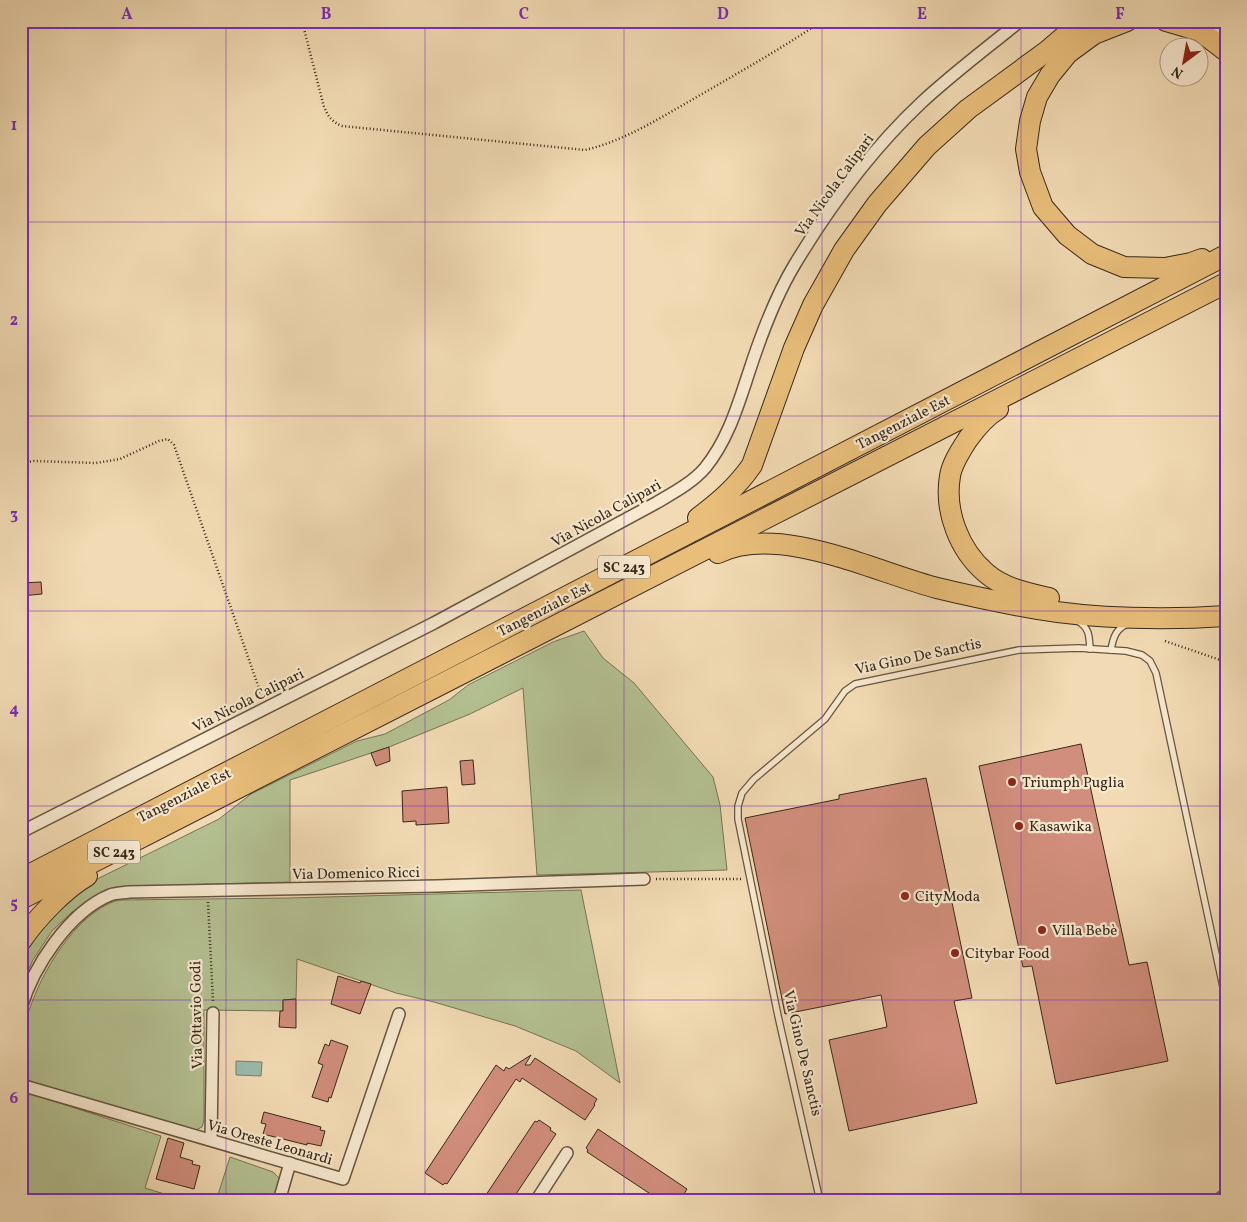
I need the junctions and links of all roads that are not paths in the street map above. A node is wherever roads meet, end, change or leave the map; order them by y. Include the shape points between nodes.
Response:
1 (1020, 21) edge
2 (1082, 21) edge
3 (1127, 21) edge
4 (1166, 21) edge
5 (1211, 21) edge
6 (1226, 39) edge
7 (1226, 52) edge
8 (1226, 247) edge
9 (1226, 255) edge
10 (1226, 283) edge
11 (1066, 366) junction
12 (566, 597) junction
13 (1226, 603) edge
14 (1038, 609) junction
15 (582, 612) junction
16 (1226, 616) edge
17 (1176, 617) junction
18 (1090, 649) junction
19 (1111, 650) junction
20 (206, 804) junction
21 (21, 832) edge
22 (21, 879) edge
23 (644, 879) road end
24 (21, 899) edge
25 (21, 941) edge
26 (1226, 1001) edge
27 (21, 1008) edge
28 (213, 1013) road end
29 (399, 1014) dead end
30 (21, 1085) edge
31 (211, 1140) junction
32 (567, 1153) dead end
33 (290, 1163) junction
34 (1226, 1194) edge
35 (279, 1201) edge
36 (536, 1201) edge
37 (820, 1201) edge
38 (1217, 1201) edge

1 - 21 street, Via Nicola Calipari via 919,105 853,178 794,265 774,305 727,433 704,469 684,486 434,623
2 - 12 highway via 968,109 927,146 877,204 844,250 813,305 752,465 741,480 689,525 582,582
3 - 8 highway via 1094,34 1068,52 1037,97 1026,149 1030,172 1043,207 1067,235 1092,254 1124,267 1164,268 1191,263
4 - 7 highway via 1200,31
5 - 6 main road
9 - 12 highway, Tangenziale Est / SC 243
10 - 11 highway, Tangenziale Est
11 - 13 highway via 1051,381 993,412 976,427 959,452 950,474 948,498 952,522 966,550 986,573 1015,590 1051,598 1133,604
11 - 15 highway, Tangenziale Est
12 - 22 highway, Tangenziale Est / SC 243
14 - 15 highway via 937,588 805,547 758,543 722,551 596,612
14 - 17 highway via 1105,616
14 - 18 lane via 1047,615 1066,617 1085,626
15 - 20 highway, Tangenziale Est
16 - 17 highway
17 - 19 lane via 1164,623 1124,625 1113,639
18 - 19 lane, Via Gino De Sanctis
18 - 37 lane, Via Gino De Sanctis via 1019,650 855,684 845,691 825,719 742,793 738,819
19 - 26 lane, Via Gino De Sanctis via 1142,655 1156,672
20 - 24 highway, Tangenziale Est / SC 243
20 - 25 highway via 192,820 79,880 41,916
23 - 27 street, Via Domenico Ricci via 110,895 89,907 70,924 37,971
28 - 31 street, Via Ottavio Godi
29 - 33 street, Via Oreste Leonardi via 343,1179
30 - 31 street, Via Oreste Leonardi
31 - 33 street, Via Oreste Leonardi
32 - 36 street
33 - 35 street
34 - 38 street

